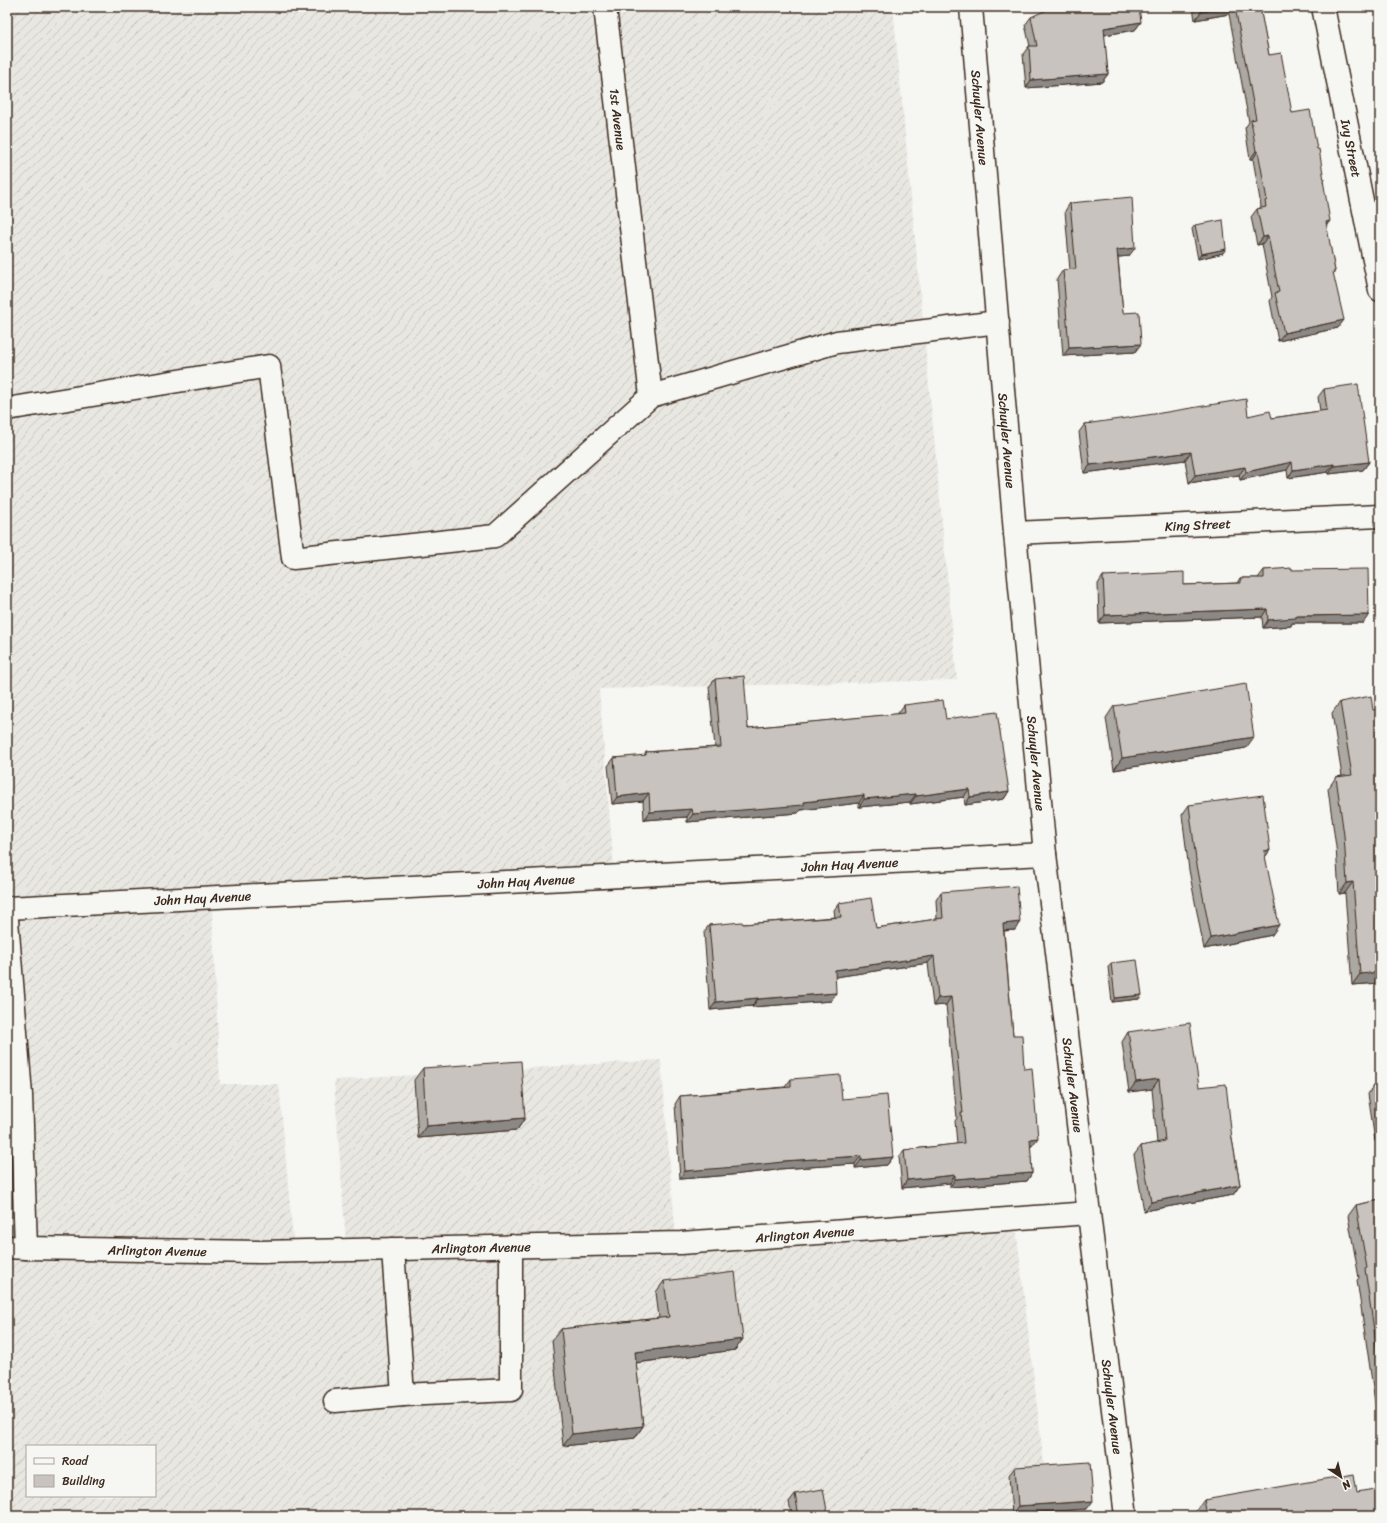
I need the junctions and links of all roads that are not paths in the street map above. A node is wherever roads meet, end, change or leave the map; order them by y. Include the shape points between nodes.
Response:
1 (605, 7) edge
2 (970, 7) edge
3 (1323, 7) edge
4 (1380, 290) edge
5 (998, 322) junction
6 (651, 396) junction
7 (7, 409) edge
8 (1380, 516) edge
9 (1015, 533) junction
10 (1045, 854) junction
11 (7, 908) edge
12 (7, 920) edge
13 (1089, 1214) junction
14 (511, 1246) junction
15 (16, 1248) edge
16 (393, 1250) junction
17 (403, 1395) junction
18 (335, 1401) dead end
19 (1126, 1516) edge

1 - 6 street, 1st Avenue
2 - 5 street, Schuyler Avenue
3 - 4 street, Ivy Street
5 - 6 street via 837,342
5 - 9 street, Schuyler Avenue
6 - 7 street via 495,536 293,558 268,366
8 - 9 street, King Street
9 - 10 street, Schuyler Avenue
10 - 11 street, John Hay Avenue
10 - 13 street, Schuyler Avenue
12 - 15 street, Arlington Avenue via 21,1095
13 - 14 street, Arlington Avenue via 681,1243
13 - 19 street, Schuyler Avenue
14 - 16 street, Arlington Avenue
14 - 17 street via 511,1390
15 - 16 street, Arlington Avenue via 259,1252
16 - 17 street
17 - 18 street

